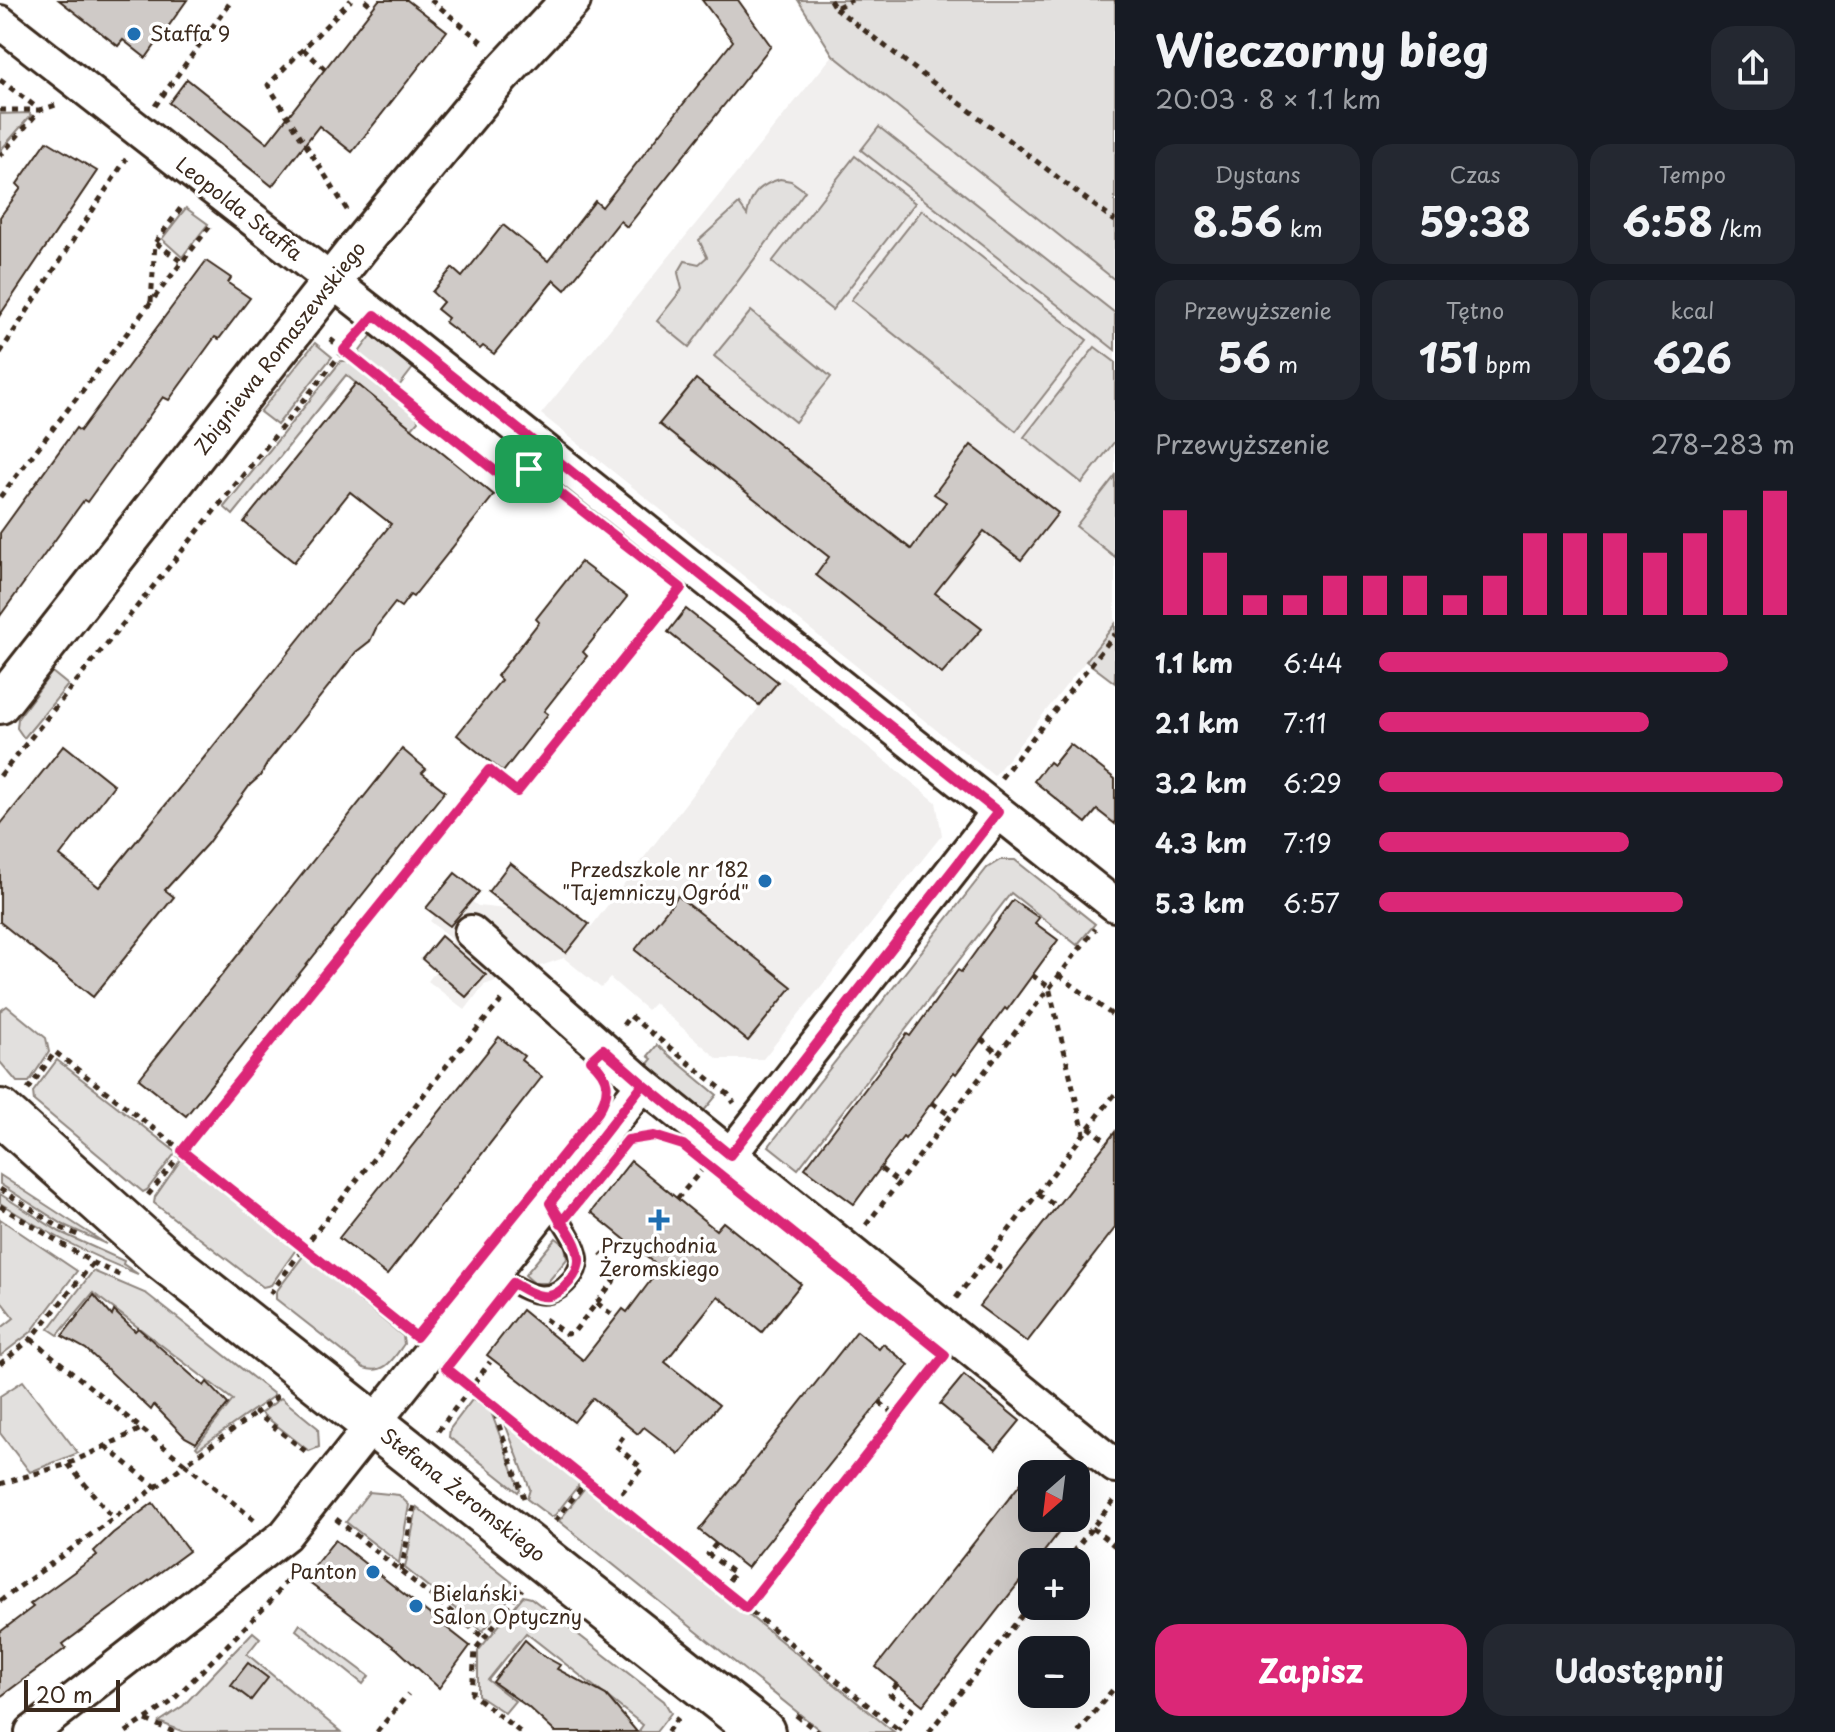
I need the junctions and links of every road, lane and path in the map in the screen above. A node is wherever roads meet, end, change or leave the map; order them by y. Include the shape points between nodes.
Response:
1 (232, 0) edge
2 (351, 0) edge
3 (365, 0) edge
4 (431, 0) edge
5 (571, 0) edge
6 (830, 0) edge
7 (852, 0) edge
8 (373, 7) dead end
9 (835, 8) junction
10 (0, 22) edge
11 (487, 46) dead end
12 (303, 49) junction
13 (325, 69) dead end
14 (0, 110) edge
15 (152, 110) dead end
16 (0, 156) edge
17 (128, 156) dead end
18 (186, 201) dead end
19 (349, 213) dead end
20 (1115, 221) edge
21 (213, 222) dead end
22 (155, 243) junction
23 (182, 262) junction
24 (332, 282) junction
25 (150, 303) junction
26 (375, 315) junction
27 (344, 350) junction
28 (0, 353) edge
29 (529, 469) dead end
30 (0, 497) edge
31 (681, 588) dead end
32 (1115, 634) edge
33 (4, 689) edge
34 (0, 776) edge
35 (997, 799) junction
36 (1108, 913) edge
37 (471, 932) dead end
38 (1032, 975) dead end
39 (1059, 975) junction
40 (1049, 987) junction
41 (508, 993) dead end
42 (1115, 1017) edge
43 (981, 1039) dead end
44 (603, 1049) junction
45 (998, 1054) junction
46 (643, 1084) junction
47 (1115, 1094) edge
48 (932, 1103) dead end
49 (11, 1105) edge
50 (951, 1116) junction
51 (1089, 1127) junction
52 (751, 1129) junction
53 (1084, 1133) junction
54 (1108, 1143) dead end
55 (182, 1151) junction
56 (0, 1152) edge
57 (718, 1160) junction
58 (881, 1169) dead end
59 (899, 1183) junction
60 (1038, 1194) junction
61 (145, 1199) dead end
62 (677, 1199) dead end
63 (550, 1203) junction
64 (1057, 1207) dead end
65 (863, 1229) dead end
66 (305, 1246) junction
67 (163, 1258) junction
68 (987, 1258) junction
69 (93, 1263) dead end
70 (493, 1272) junction
71 (1005, 1272) dead end
72 (267, 1297) dead end
73 (597, 1303) dead end
74 (952, 1303) dead end
75 (615, 1317) dead end
76 (416, 1337) dead end
77 (31, 1339) junction
78 (945, 1355) dead end
79 (490, 1362) dead end
80 (0, 1364) edge
81 (446, 1368) dead end
82 (472, 1386) junction
83 (280, 1395) dead end
84 (491, 1402) junction
85 (879, 1402) dead end
86 (256, 1413) junction
87 (897, 1416) junction
88 (425, 1422) dead end
89 (373, 1424) junction
90 (141, 1429) junction
91 (438, 1431) junction
92 (625, 1434) dead end
93 (432, 1438) dead end
94 (450, 1441) dead end
95 (105, 1446) junction
96 (316, 1460) dead end
97 (68, 1464) junction
98 (185, 1464) junction
99 (1115, 1466) edge
100 (587, 1480) junction
101 (0, 1484) edge
102 (156, 1487) junction
103 (512, 1489) dead end
104 (415, 1498) dead end
105 (524, 1499) junction
106 (1115, 1499) edge
107 (614, 1502) junction
108 (346, 1507) dead end
109 (534, 1507) dead end
110 (544, 1514) dead end
111 (113, 1518) junction
112 (336, 1519) junction
113 (257, 1522) dead end
114 (1092, 1528) junction
115 (327, 1531) dead end
116 (716, 1544) dead end
117 (1115, 1546) edge
118 (1076, 1548) edge
119 (298, 1566) dead end
120 (401, 1571) junction
121 (525, 1585) dead end
122 (722, 1589) junction
123 (0, 1601) edge
124 (746, 1608) junction
125 (1018, 1620) edge
126 (484, 1638) junction
127 (897, 1684) dead end
128 (1115, 1687) edge
129 (408, 1694) dead end
130 (685, 1710) dead end
131 (145, 1720) junction
132 (517, 1730) edge
133 (899, 1731) edge
134 (32, 1732) edge
135 (126, 1732) edge
136 (174, 1732) edge
137 (377, 1732) edge
138 (667, 1732) edge
139 (762, 1732) edge
140 (929, 1732) edge
141 (1078, 1732) edge

1 - 15 path
2 - 12 path
3 - 8 path
4 - 11 path
5 - 24 street, Zbigniewa Romaszewskiego via 500,76
6 - 9 path
7 - 9 path
9 - 20 path
10 - 24 street, Leopolda Staffa
12 - 13 path
12 - 19 path via 268,85
14 - 16 path via 40,110
17 - 28 path
18 - 22 path
21 - 23 path
22 - 23 path
22 - 25 path
23 - 25 path
24 - 26 street, Leopolda Staffa
24 - 33 street, Zbigniewa Romaszewskiego
25 - 30 path
26 - 27 path
26 - 35 street, Leopolda Staffa
27 - 29 path via 515,487
27 - 34 path
31 - 55 path via 517,792 489,770
32 - 35 path
35 - 36 street, Leopolda Staffa
35 - 52 street
36 - 39 path
37 - 44 street
38 - 40 path
39 - 40 path
39 - 42 path
40 - 45 path
40 - 53 path
41 - 66 path
43 - 45 path
44 - 46 street
44 - 52 path via 630,1016 728,1094
45 - 50 path
46 - 57 street
46 - 63 street
47 - 51 path
48 - 50 path
49 - 55 path via 55,1052
49 - 67 main road, Stefana Żeromskiego
50 - 59 path
51 - 53 path
51 - 54 path
52 - 57 street
53 - 60 path
55 - 61 path
55 - 66 path
56 - 67 main road, Stefana Żeromskiego
57 - 62 path
57 - 99 street
58 - 59 path
59 - 65 path
60 - 64 path
60 - 68 path
63 - 70 street
63 - 70 lane via 575,1244 580,1261 574,1275 548,1296 531,1293
66 - 72 path
66 - 76 path
67 - 89 main road, Stefana Żeromskiego
68 - 71 path
68 - 74 path
69 - 77 path
70 - 89 street
73 - 75 path
77 - 80 path
77 - 90 path
78 - 87 path
79 - 82 path
81 - 82 path
82 - 84 path
82 - 91 path
83 - 86 path
84 - 100 path
84 - 105 path
85 - 87 path
86 - 96 path
86 - 98 path
87 - 124 path
88 - 91 path
89 - 134 street via 285,1535
89 - 139 main road, Stefana Żeromskiego
90 - 95 path
90 - 98 path
91 - 93 path
91 - 94 path
92 - 107 path via 616,1446 642,1468
95 - 97 path
95 - 102 path
97 - 101 path
97 - 111 path
98 - 102 path
98 - 113 path
100 - 107 path
100 - 110 path via 554,1522
102 - 111 path
103 - 105 path
104 - 120 path
105 - 109 path
106 - 114 path
107 - 122 path
108 - 112 path
111 - 123 path
112 - 115 path
112 - 120 path
114 - 117 path
114 - 118 path
116 - 122 path via 708,1554 734,1573
119 - 131 path via 269,1603 170,1703
120 - 126 path
121 - 126 path
122 - 124 path
124 - 133 path
125 - 140 path
126 - 132 path via 475,1650 472,1694
127 - 133 path via 890,1694 912,1710
128 - 141 path
129 - 137 path
130 - 138 path
131 - 135 path
131 - 136 path

